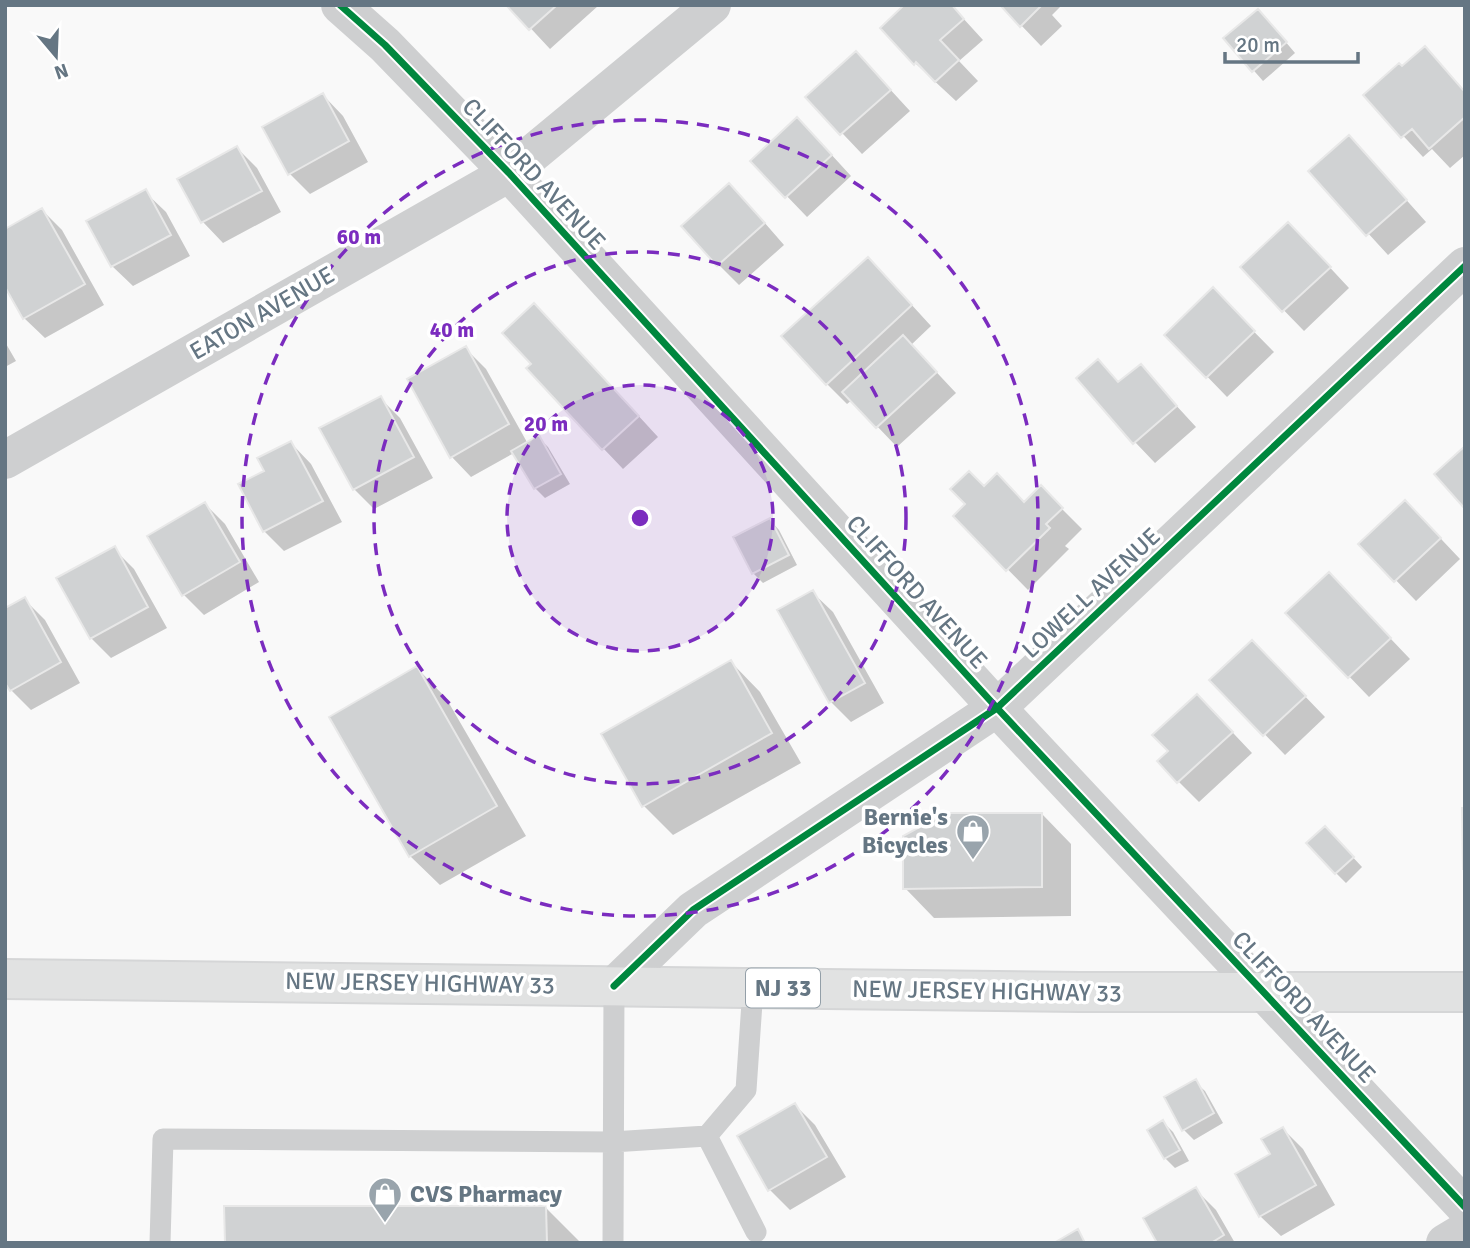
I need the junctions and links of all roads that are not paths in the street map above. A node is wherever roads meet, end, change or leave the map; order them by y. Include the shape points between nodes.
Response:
1 (340, 5) edge
2 (712, 5) edge
3 (509, 173) junction
4 (1465, 266) edge
5 (5, 460) edge
6 (997, 708) junction
7 (24, 979) edge
8 (614, 986) junction
9 (753, 988) junction
10 (1264, 992) junction
11 (1465, 992) edge
12 (5, 1002) edge
13 (707, 1136) junction
14 (612, 1142) junction
15 (1465, 1207) edge
16 (1465, 1231) edge
17 (757, 1232) dead end
18 (160, 1243) edge
19 (613, 1243) edge
20 (1445, 1243) edge

1 - 3 street, CLIFFORD AVENUE
2 - 3 street, EATON AVENUE
3 - 5 street, EATON AVENUE
3 - 6 street, CLIFFORD AVENUE
4 - 6 street, LOWELL AVENUE
6 - 8 street, LOWELL AVENUE via 693,910
6 - 10 street, CLIFFORD AVENUE
7 - 8 main road, NEW JERSEY HIGHWAY 33 / NJ 33
7 - 12 main road
8 - 9 main road, NEW JERSEY HIGHWAY 33 / NJ 33
8 - 14 lane
9 - 10 main road, NEW JERSEY HIGHWAY 33 / NJ 33
9 - 13 lane via 746,1090
10 - 11 main road, NEW JERSEY HIGHWAY 33 / NJ 33
10 - 15 street, CLIFFORD AVENUE
13 - 14 lane
13 - 17 lane
14 - 18 lane via 163,1139
14 - 19 lane
16 - 20 street

